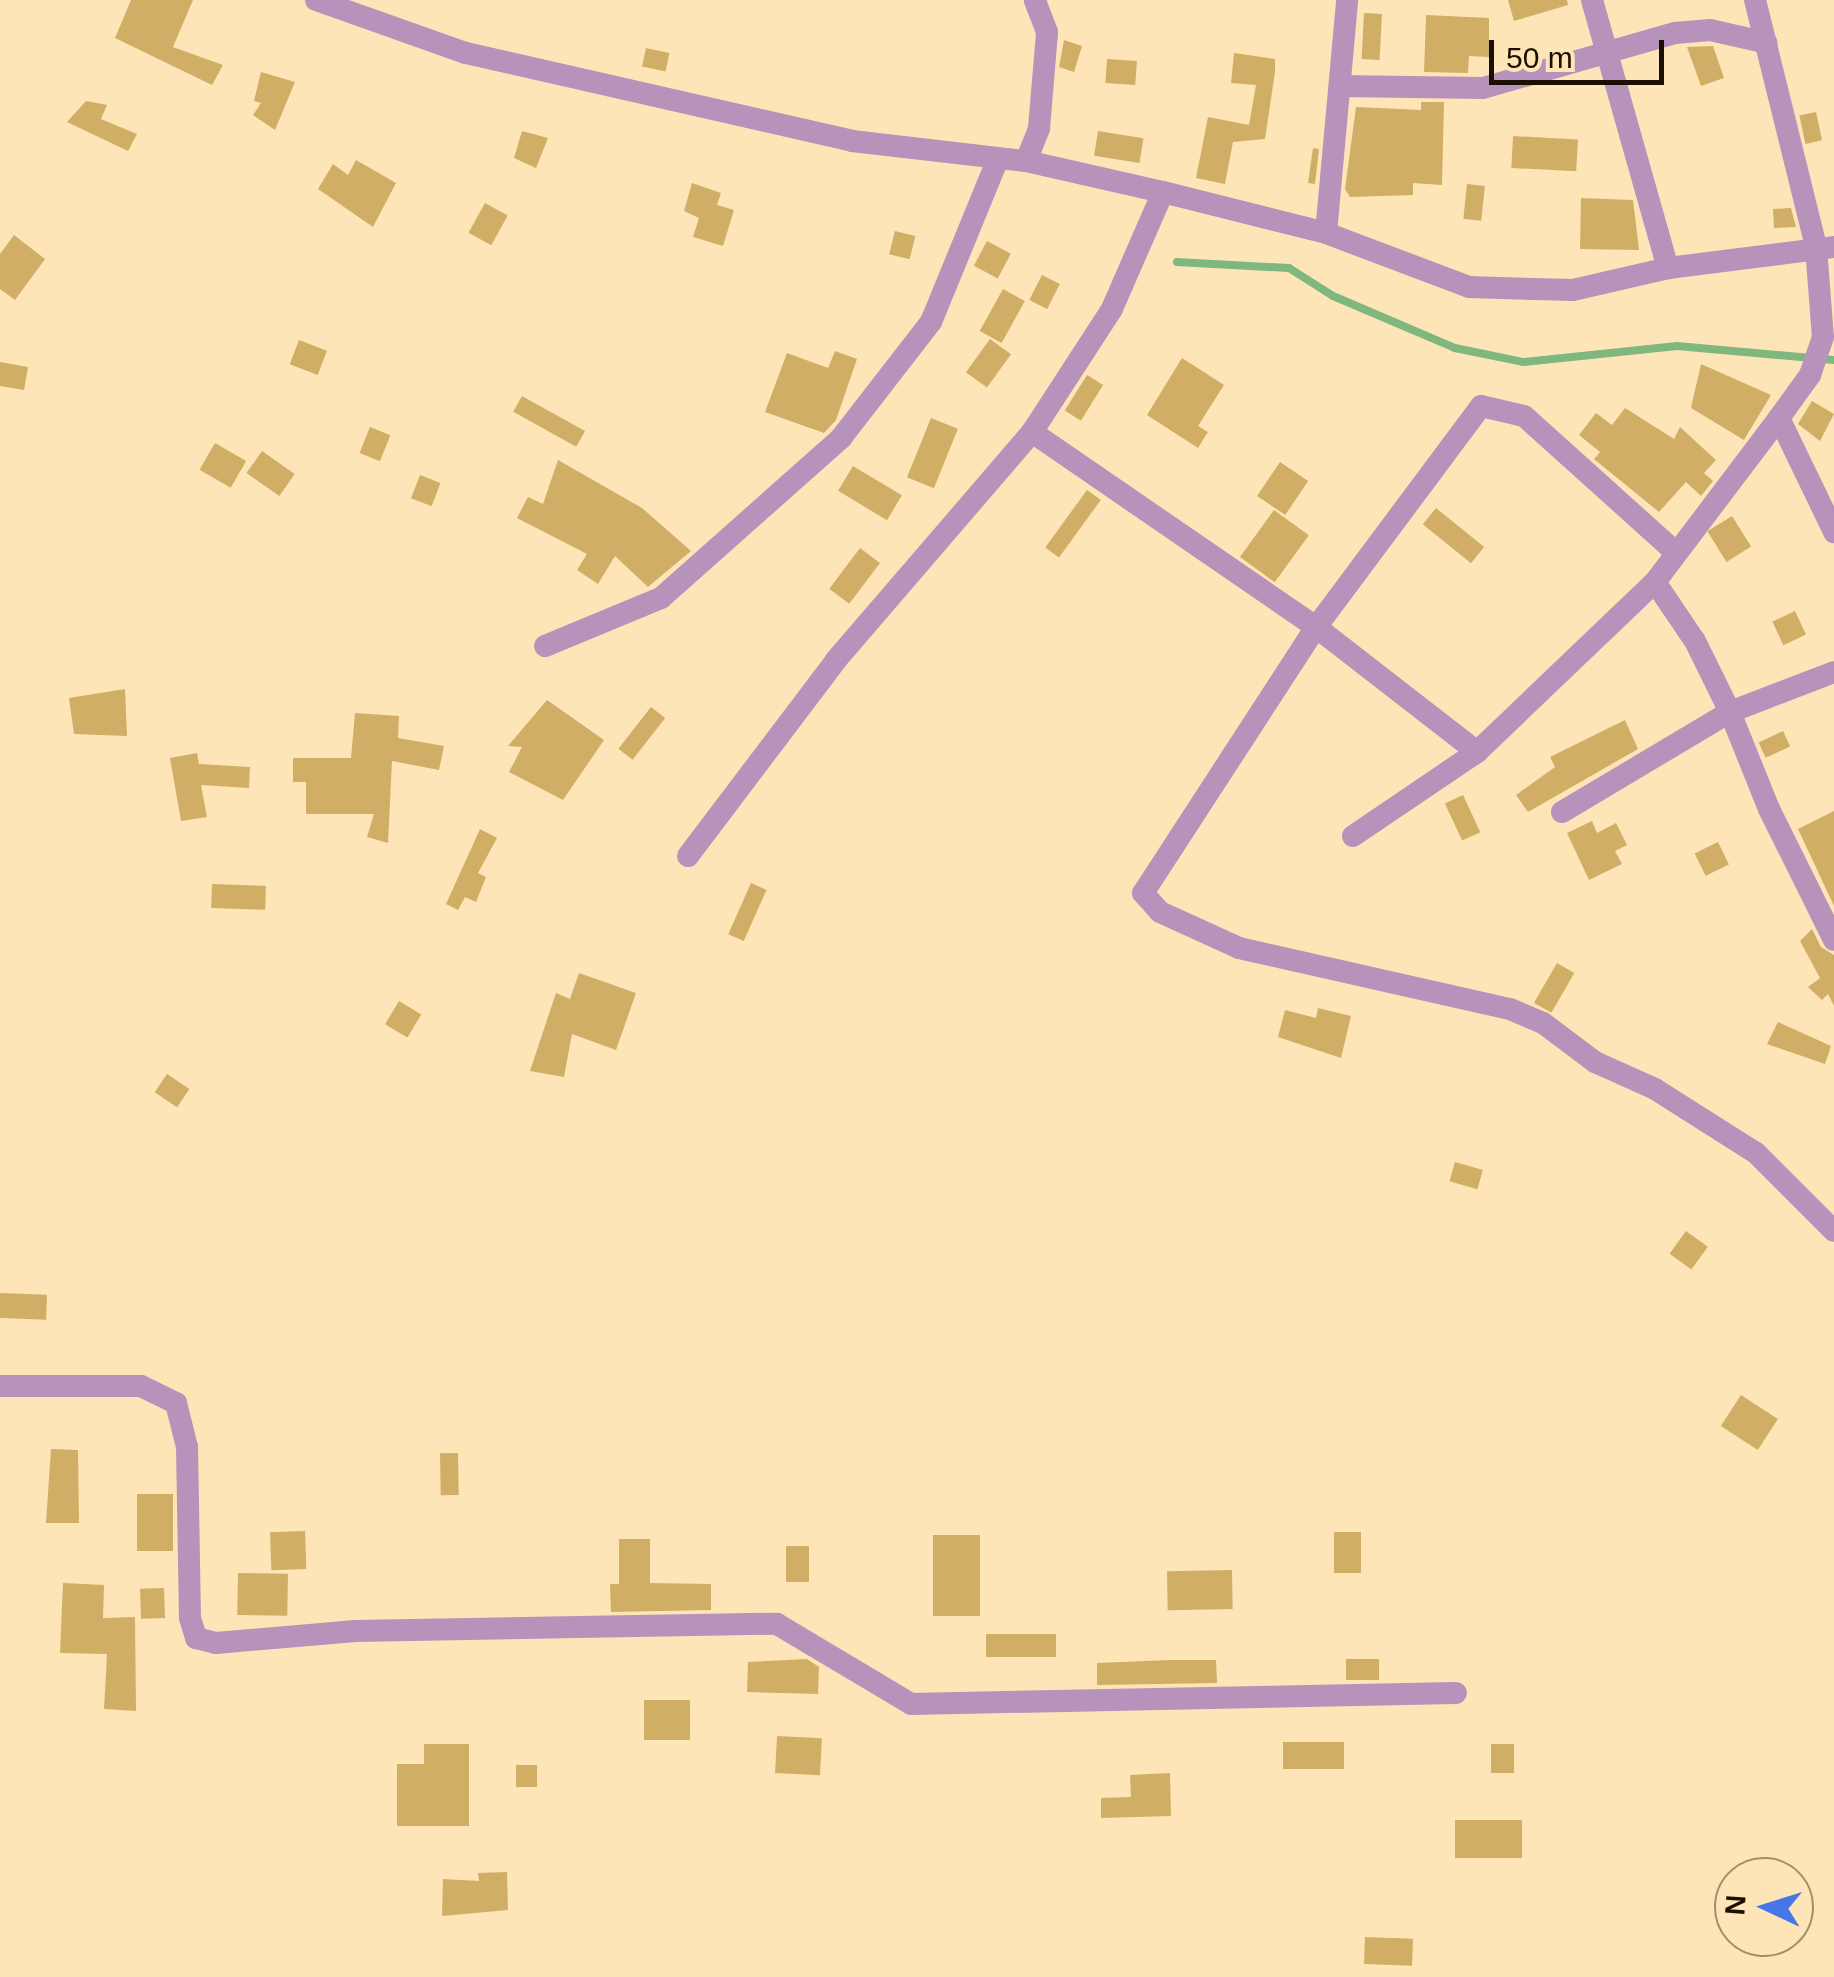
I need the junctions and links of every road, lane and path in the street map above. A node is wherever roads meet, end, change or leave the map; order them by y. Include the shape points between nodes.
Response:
1 (316, 0) edge
2 (1036, 0) edge
3 (1347, 0) edge
4 (1592, 0) edge
5 (1755, 0) edge
6 (1767, 43) junction
7 (1608, 56) junction
8 (1340, 86) junction
9 (1026, 161) junction
10 (997, 162) junction
11 (1163, 192) junction
12 (1326, 232) junction
13 (1825, 247) edge
14 (1668, 268) junction
15 (1779, 418) junction
16 (1032, 432) junction
17 (1834, 532) edge
18 (1673, 550) junction
19 (1654, 582) junction
20 (1316, 628) junction
21 (545, 646) dead end
22 (1834, 672) edge
23 (1730, 712) junction
24 (1477, 752) junction
25 (1562, 812) dead end
26 (1352, 836) dead end
27 (688, 856) dead end
28 (1834, 940) edge
29 (1834, 1231) edge
30 (0, 1386) edge
31 (1456, 1693) dead end

1 - 10 street via 466,53 852,141
2 - 9 street via 1048,32 1039,128
3 - 8 street
4 - 7 street
5 - 6 street
6 - 7 street via 1710,30 1626,46
6 - 13 street
7 - 8 street via 1482,88
7 - 14 street
8 - 12 street
9 - 10 street
9 - 11 street
10 - 21 street via 932,322 841,438 660,598
11 - 12 street
11 - 16 street via 1112,309
12 - 14 street via 1469,287 1574,290
13 - 14 street
13 - 15 street via 1823,337 1810,375
15 - 17 street
15 - 18 street
16 - 20 street
16 - 27 street via 836,660
18 - 19 street
18 - 20 street via 1540,428 1488,404 1480,406
19 - 23 street via 1696,641
19 - 24 street
20 - 24 street
20 - 29 street via 1145,886 1150,904 1239,948 1510,1009 1543,1023 1594,1062 1655,1089 1756,1154
22 - 23 street
23 - 25 street
23 - 28 street via 1768,810
24 - 26 street
30 - 31 street via 141,1386 176,1403 187,1447 190,1618 196,1638 216,1643 354,1631 778,1624 911,1704

